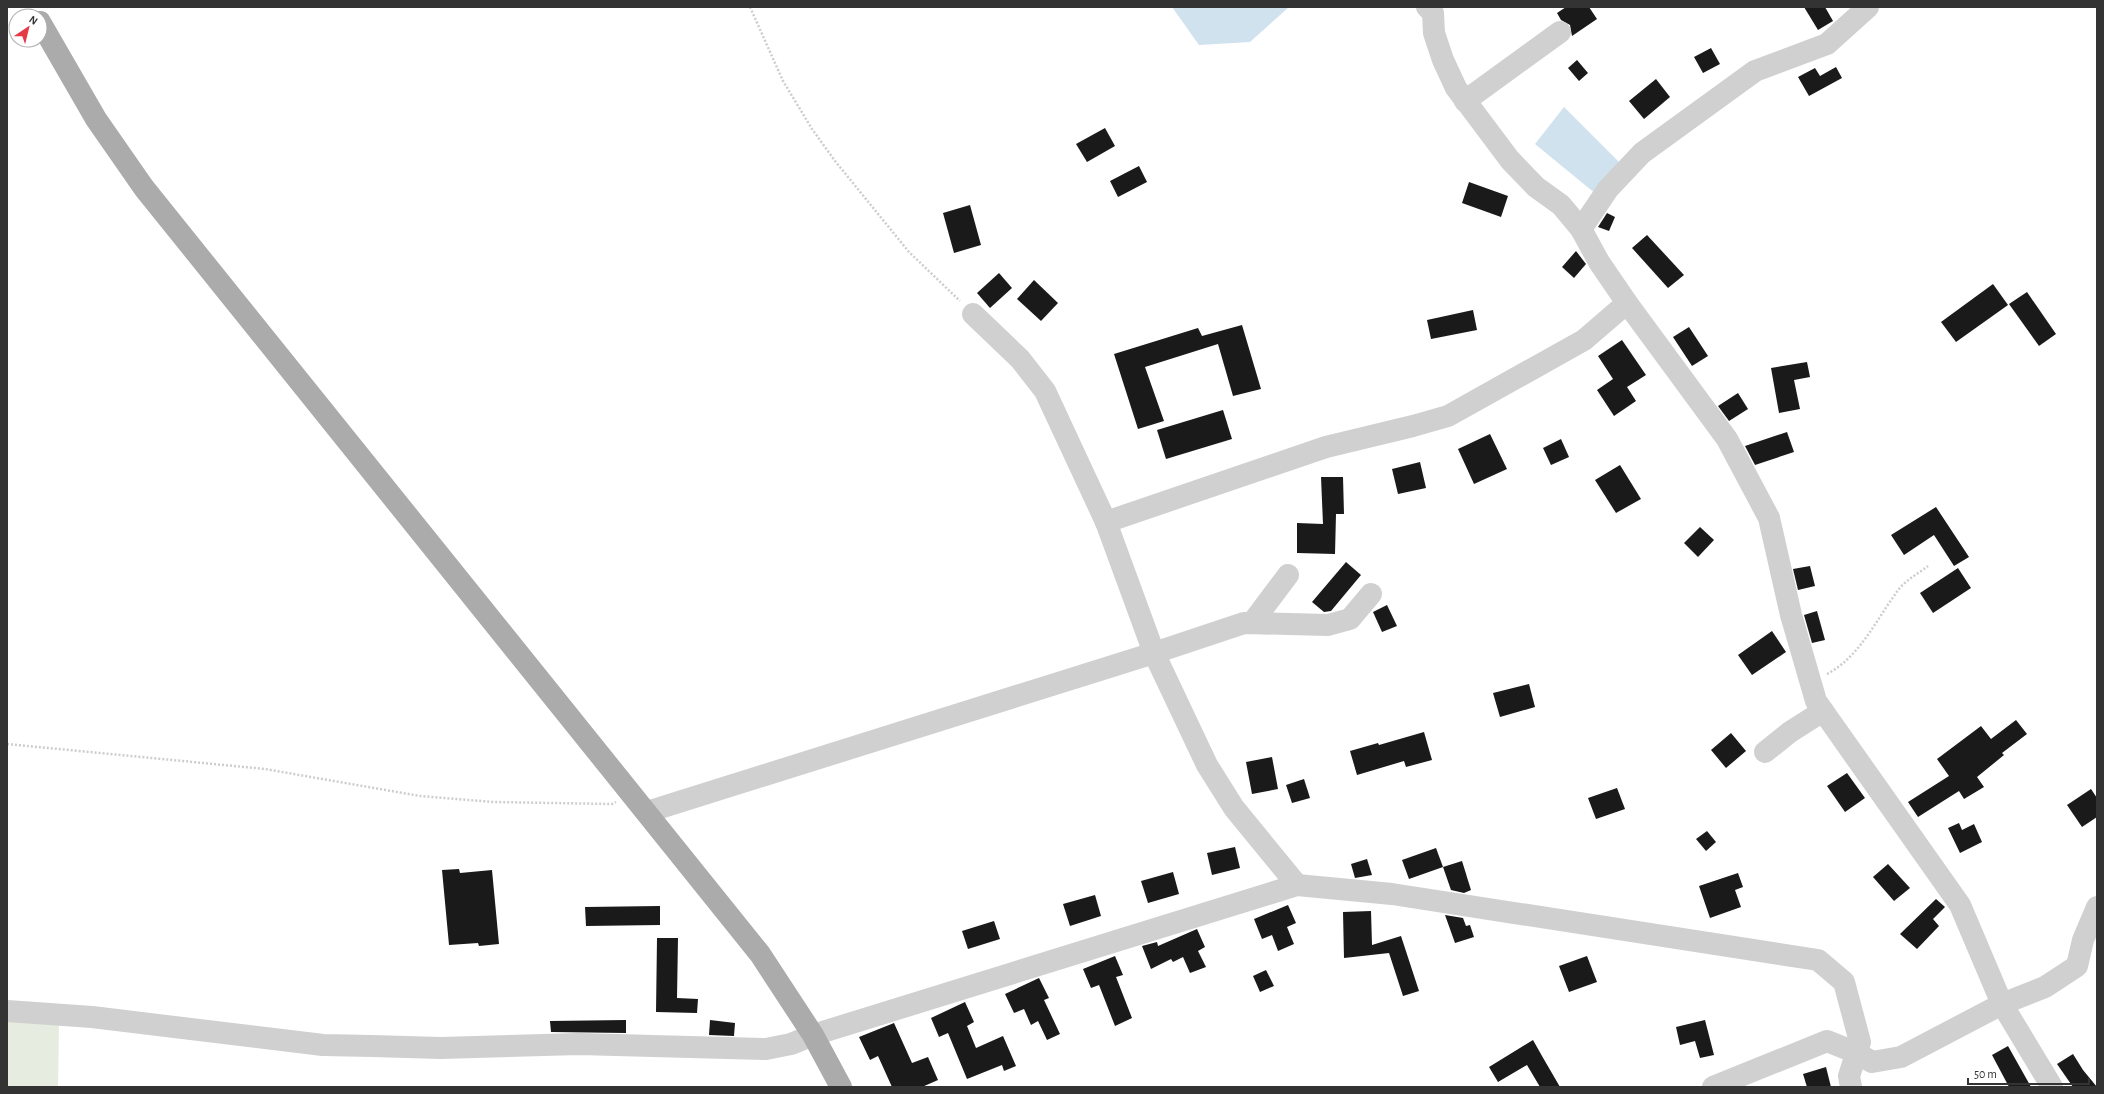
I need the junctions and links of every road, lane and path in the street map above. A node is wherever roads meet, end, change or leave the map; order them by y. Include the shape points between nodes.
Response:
1 (750, 7) edge
2 (1427, 7) edge
3 (1868, 7) edge
4 (1560, 32) dead end
5 (48, 36) edge
6 (1465, 101) junction
7 (1581, 229) junction
8 (1627, 303) junction
9 (973, 314) joint
10 (1106, 522) junction
11 (1928, 566) dead end
12 (1288, 575) dead end
13 (1371, 594) dead end
14 (1252, 623) junction
15 (1154, 653) junction
16 (1810, 682) junction
17 (1823, 711) junction
18 (7, 744) edge
19 (1765, 752) dead end
20 (632, 794) junction
21 (647, 812) junction
22 (1297, 885) junction
23 (2097, 907) edge
24 (2002, 1004) junction
25 (7, 1011) edge
26 (813, 1035) junction
27 (1857, 1053) junction
28 (841, 1087) edge
29 (1713, 1087) edge
30 (1850, 1087) edge
31 (2052, 1087) edge

1 - 9 path via 783,81 835,161 909,252
2 - 6 street via 1433,13 1434,33 1443,60
3 - 7 street via 1827,44 1755,71 1642,153 1608,189
4 - 6 street
5 - 20 main road via 96,119 144,188
6 - 7 street via 1510,160 1536,187 1561,205
7 - 8 street via 1599,262
8 - 10 street via 1584,340 1448,416 1326,448
8 - 16 street via 1727,439 1769,518 1791,615
9 - 10 street via 1020,359 1045,391
10 - 15 street
11 - 16 path via 1900,587 1842,666
12 - 14 street
13 - 14 street via 1350,620 1328,626
14 - 15 street via 1244,623
15 - 21 street
15 - 22 street via 1220,788
16 - 17 street via 1816,701
17 - 19 street
17 - 24 street via 1960,905
18 - 20 path via 265,769 420,796 485,801 612,804
20 - 21 main road
21 - 26 main road via 760,954
22 - 26 street
22 - 27 street via 1400,895 1818,960 1844,982 1860,1042
23 - 24 street via 2083,940 2077,966 2045,987
24 - 27 street via 1901,1057 1872,1062
24 - 31 street
25 - 26 street via 92,1017 323,1045 441,1048 586,1044 766,1049 791,1044
26 - 28 main road
27 - 29 street via 1827,1041
27 - 30 street via 1849,1076

